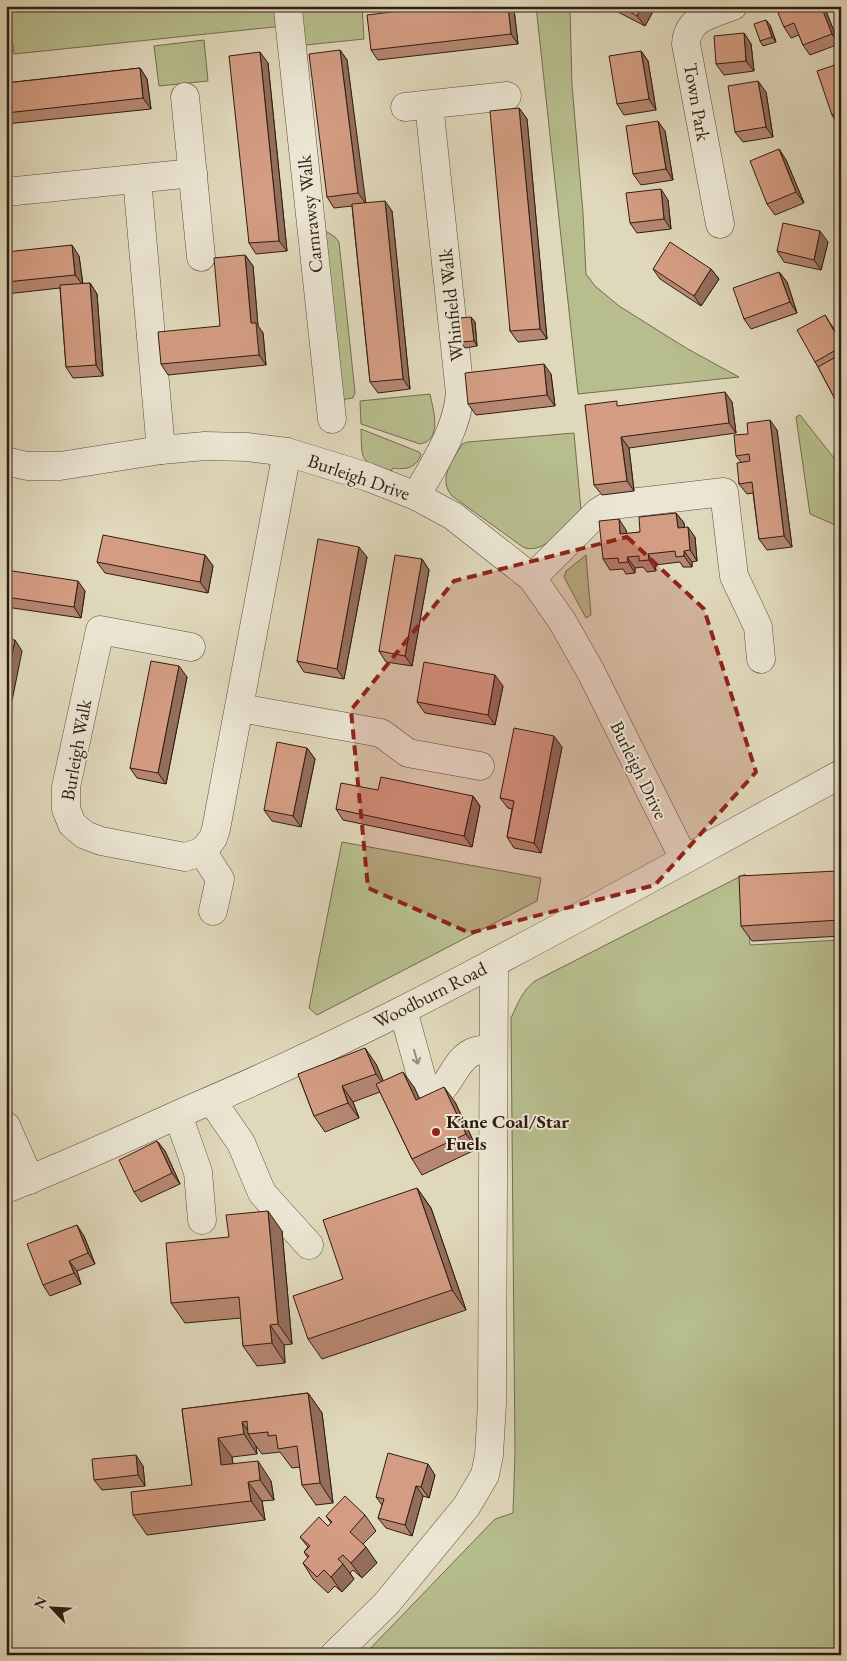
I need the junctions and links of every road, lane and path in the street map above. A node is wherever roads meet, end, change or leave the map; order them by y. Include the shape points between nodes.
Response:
1 (733, 6) edge
2 (288, 10) dead end
3 (508, 96) dead end
4 (185, 97) dead end
5 (193, 173) junction
6 (137, 178) junction
7 (6, 192) edge
8 (720, 224) dead end
9 (201, 257) dead end
10 (332, 419) dead end
11 (161, 450) junction
12 (287, 452) junction
13 (6, 461) edge
14 (416, 496) junction
15 (532, 578) junction
16 (191, 647) dead end
17 (761, 658) dead end
18 (240, 708) junction
19 (480, 766) dead end
20 (841, 774) edge
21 (202, 851) junction
22 (684, 859) junction
23 (213, 911) dead end
24 (494, 963) junction
25 (403, 1010) junction
26 (493, 1048) junction
27 (212, 1101) junction
28 (178, 1115) junction
29 (6, 1126) edge
30 (18, 1184) edge
31 (202, 1220) dead end
32 (309, 1245) dead end
33 (334, 1655) edge

1 - 8 street, Town Park via 700,18 686,36
2 - 10 street, Carnrawsy Walk
3 - 14 street, Whinfield Walk via 417,106 460,393 458,413 450,434
4 - 5 street
5 - 6 street
5 - 9 street
6 - 7 street
6 - 11 street
11 - 12 street, Burleigh Drive via 205,446
11 - 13 street, Burleigh Drive via 60,466 27,466
12 - 14 street, Burleigh Drive
12 - 18 street
14 - 15 street, Burleigh Drive via 468,526
15 - 17 street via 606,507 724,492 734,576 758,627
15 - 22 street, Burleigh Drive via 583,656
16 - 21 street, Burleigh Walk via 100,630 65,800 72,824 92,838 180,857
18 - 19 street via 381,734 408,753
18 - 21 street via 216,829 211,842
20 - 22 street, Woodburn Road
21 - 23 street via 220,878
22 - 24 street, Woodburn Road
24 - 25 street, Woodburn Road
24 - 26 street
25 -> 26 street via 425,1090 434,1095 443,1090 463,1059 473,1052
25 - 27 street, Woodburn Road
26 - 33 street via 492,1404 485,1475 466,1507 386,1604
27 - 28 street, Woodburn Road
27 - 32 street via 241,1142 262,1193
28 - 30 street, Woodburn Road
28 - 31 street via 198,1172
29 - 30 street

